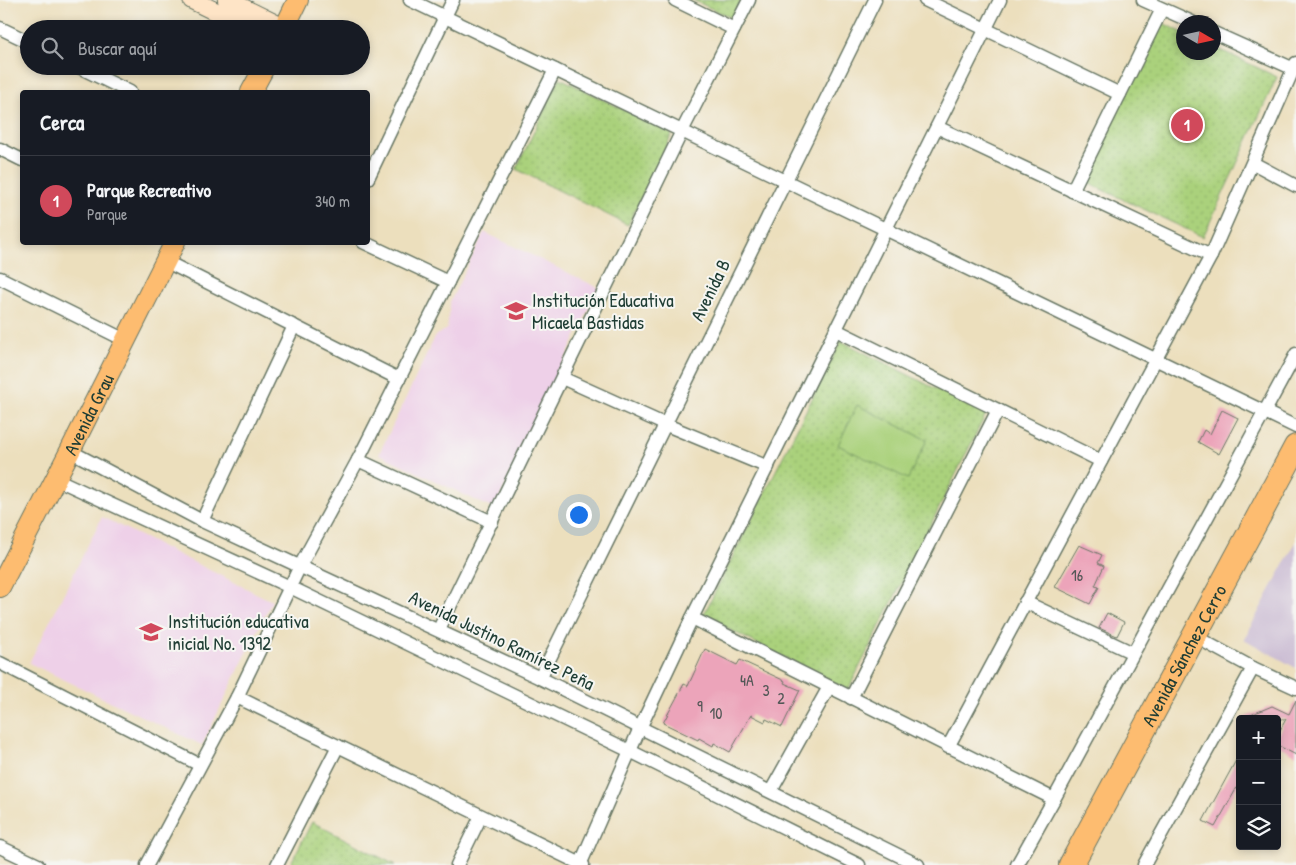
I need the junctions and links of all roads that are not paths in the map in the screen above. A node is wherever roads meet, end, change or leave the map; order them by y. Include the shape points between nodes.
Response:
1 (192, 0) edge
2 (227, 0) edge
3 (298, 0) edge
4 (410, 0) edge
5 (453, 0) edge
6 (674, 0) edge
7 (749, 0) edge
8 (875, 0) edge
9 (924, 0) edge
10 (1000, 0) edge
11 (1143, 0) edge
12 (1162, 9) junction
13 (1176, 15) edge
14 (444, 16) junction
15 (233, 20) edge
16 (268, 20) edge
17 (288, 20) edge
18 (0, 28) edge
19 (734, 29) junction
20 (986, 29) junction
21 (1221, 35) edge
22 (20, 38) edge
23 (1295, 66) edge
24 (555, 70) junction
25 (95, 75) edge
26 (260, 75) edge
27 (126, 90) edge
28 (252, 90) edge
29 (1120, 94) junction
30 (937, 127) junction
31 (682, 131) junction
32 (0, 149) edge
33 (20, 159) edge
34 (1253, 163) junction
35 (370, 174) edge
36 (785, 181) junction
37 (1296, 186) edge
38 (1072, 191) junction
39 (886, 230) junction
40 (173, 245) edge
41 (369, 245) edge
42 (1211, 256) junction
43 (165, 261) junction
44 (0, 278) edge
45 (448, 282) junction
46 (294, 326) junction
47 (836, 330) junction
48 (125, 340) junction
49 (1296, 354) edge
50 (1155, 359) junction
51 (562, 378) junction
52 (399, 379) junction
53 (998, 410) junction
54 (1265, 412) junction
55 (664, 424) junction
56 (1296, 427) edge
57 (1296, 447) edge
58 (70, 451) junction
59 (358, 460) junction
60 (1101, 462) junction
61 (768, 467) junction
62 (56, 479) junction
63 (202, 521) junction
64 (492, 522) junction
65 (300, 566) junction
66 (1, 581) edge
67 (290, 587) junction
68 (1025, 602) junction
69 (692, 618) junction
70 (439, 629) junction
71 (1194, 636) junction
72 (1133, 653) junction
73 (0, 663) edge
74 (1253, 668) junction
75 (540, 678) junction
76 (828, 687) junction
77 (1296, 688) edge
78 (236, 697) junction
79 (851, 698) junction
80 (640, 728) junction
81 (338, 746) junction
82 (948, 747) junction
83 (630, 751) junction
84 (200, 765) junction
85 (771, 791) junction
86 (1054, 799) junction
87 (481, 816) junction
88 (0, 847) edge
89 (38, 865) edge
90 (147, 865) edge
91 (277, 865) edge
92 (457, 865) edge
93 (581, 865) edge
94 (859, 865) edge
95 (918, 865) edge
96 (1017, 865) edge
97 (1072, 865) edge
98 (1144, 865) edge

1 - 15 street
2 - 16 street
3 - 17 main road
4 - 14 street
5 - 14 street
6 - 19 street
7 - 19 street
8 - 36 street, Avenida B
9 - 20 street
10 - 20 street
11 - 12 street
12 - 13 street
12 - 29 street
14 - 24 street
14 - 35 street
18 - 22 street
19 - 31 street
20 - 29 street
20 - 30 street
21 - 23 street
23 - 34 street
24 - 31 street
24 - 45 street
25 - 27 street
26 - 28 main road
29 - 38 street
30 - 38 street
30 - 39 street
31 - 36 street
31 - 51 street
32 - 33 street
34 - 37 street
34 - 42 street
36 - 39 street
36 - 55 street, Avenida B
38 - 42 street
39 - 47 street
39 - 50 street
40 - 43 main road, Avenida Grau
41 - 45 street
42 - 50 street
43 - 46 street
43 - 48 main road, Avenida Grau
44 - 48 street
45 - 52 street
46 - 52 street
46 - 63 street
47 - 53 street
47 - 61 street
48 - 58 main road, Avenida Grau
49 - 54 street
50 - 54 street
50 - 60 street
51 - 55 street
51 - 64 street
52 - 59 street
53 - 60 street
53 - 79 street
54 - 56 street
54 - 72 street
55 - 61 street
55 - 75 street, Avenida B
57 - 71 highway, Avenida Sánchez Cerro
58 - 62 main road, Avenida Grau
58 - 63 street, Avenida Justino Ramírez Peña
59 - 64 street
59 - 65 street
60 - 68 street
61 - 69 street
62 - 66 main road, Avenida Grau
62 - 67 street
63 - 65 street, Avenida Justino Ramírez Peña
64 - 70 street
65 - 67 street
65 - 70 street, Avenida Justino Ramírez Peña
67 - 78 street
67 - 83 street
68 - 72 street
68 - 82 street
69 - 76 street
69 - 80 street
70 - 75 street, Avenida Justino Ramírez Peña
71 - 74 street
71 - 97 highway, Avenida Sánchez Cerro
72 - 86 street
73 - 84 street
74 - 77 street
74 - 98 street
75 - 80 street, Avenida Justino Ramírez Peña
76 - 79 street
76 - 85 street
78 - 81 street
78 - 84 street
79 - 82 street
80 - 83 street
80 - 85 street, Avenida Justino Ramírez Peña
81 - 87 street
81 - 91 street
82 - 86 street
83 - 93 street
83 - 94 street
84 - 90 street
85 - 95 street, Avenida Justino Ramírez Peña
86 - 96 street
87 - 92 street
87 - 93 street
88 - 89 street

